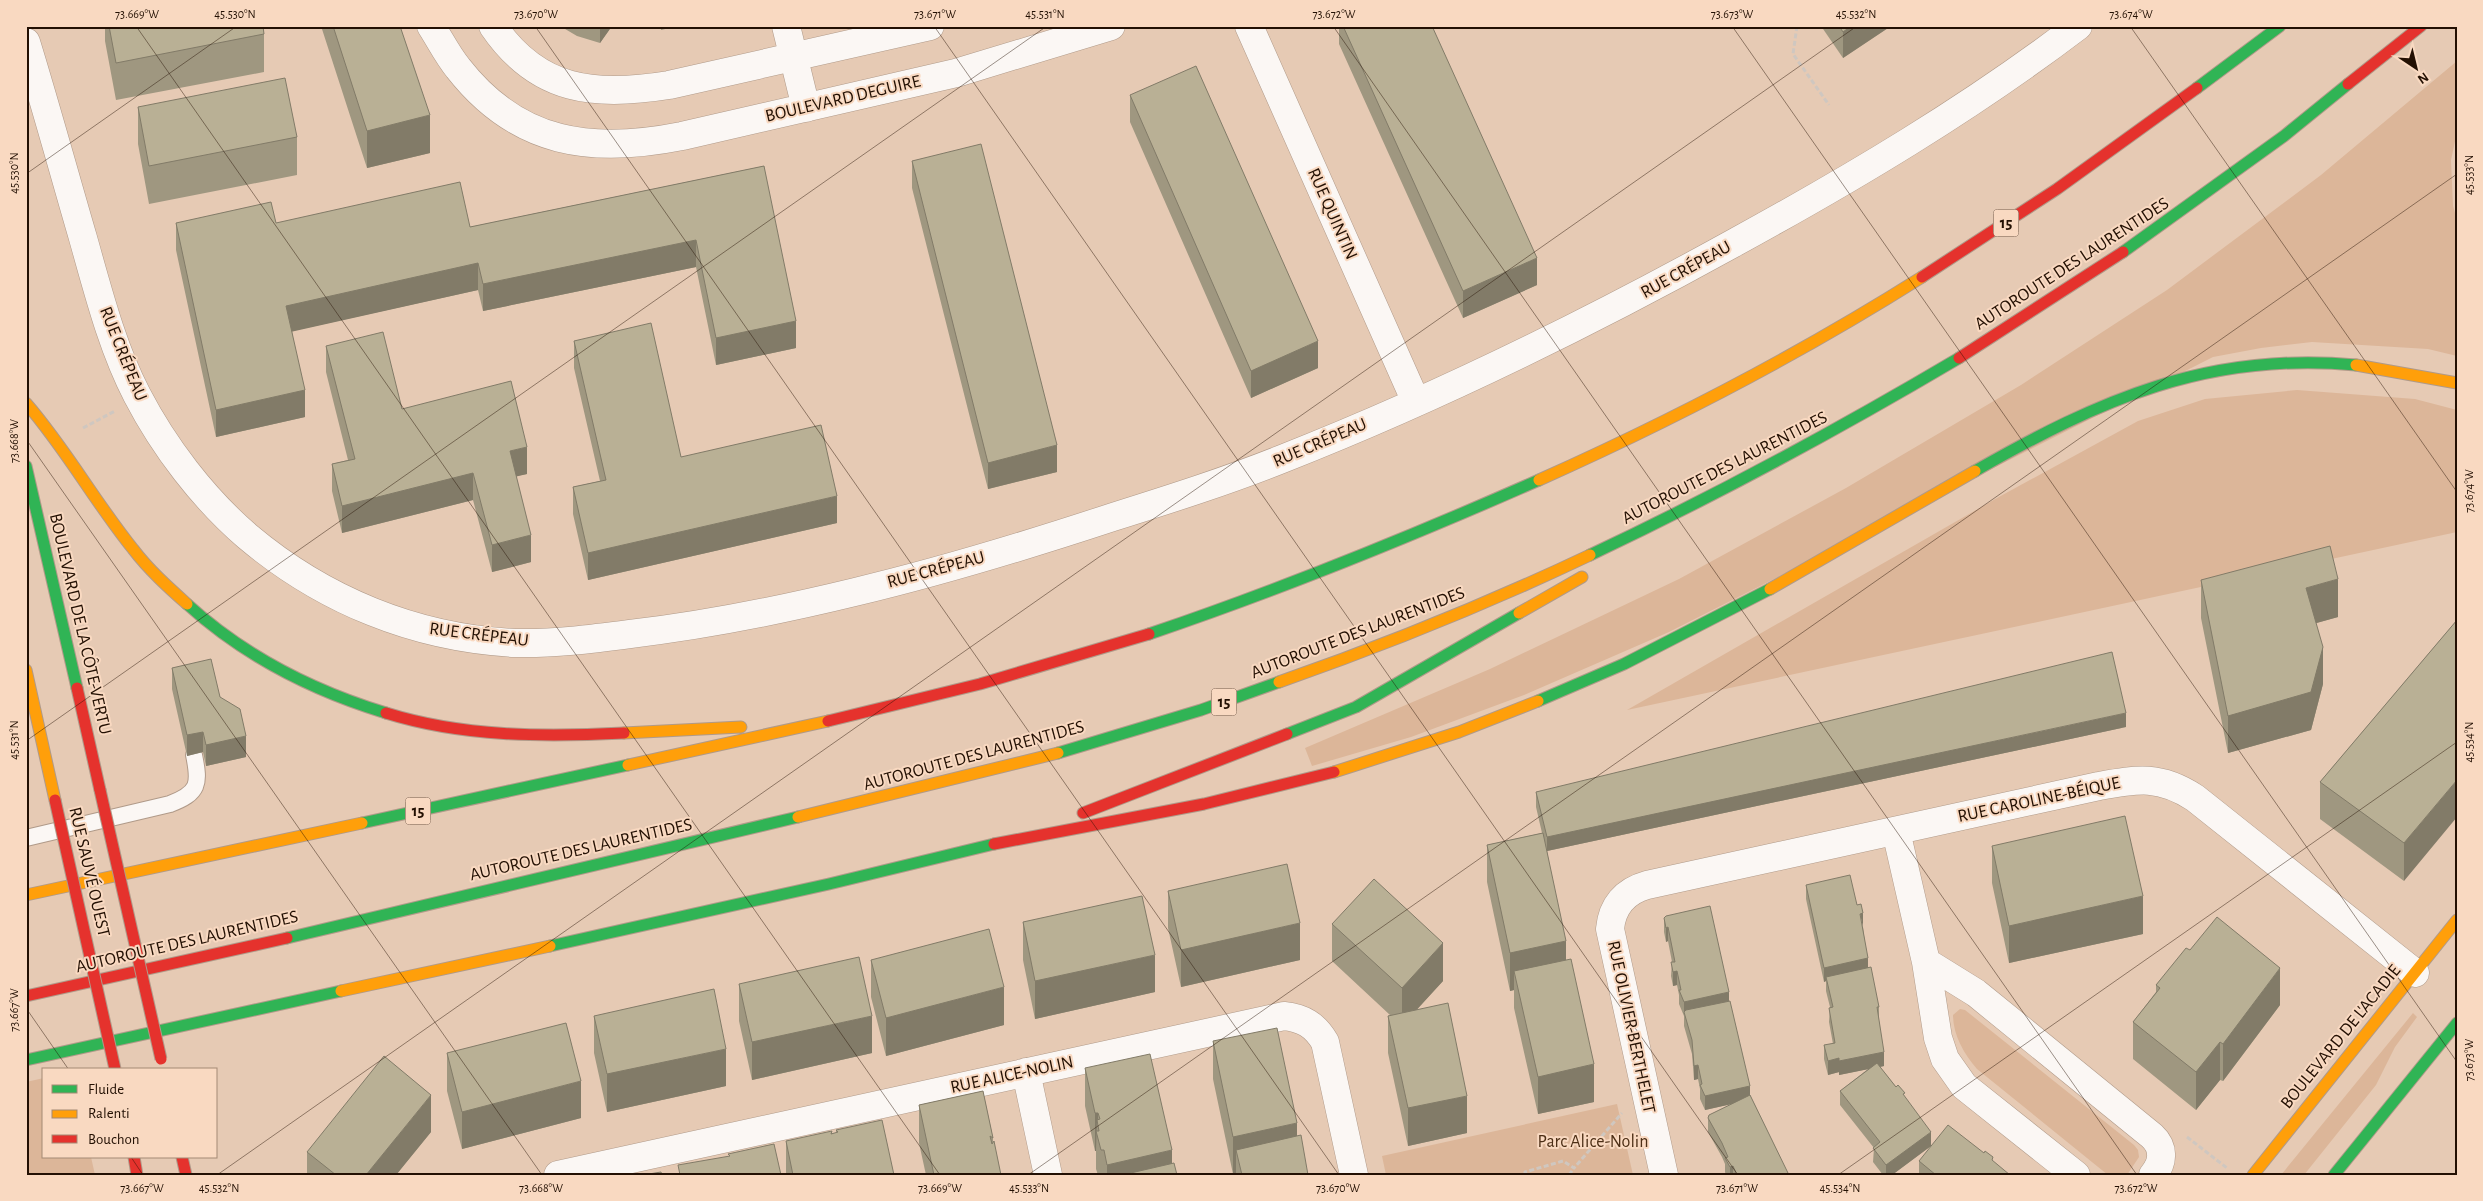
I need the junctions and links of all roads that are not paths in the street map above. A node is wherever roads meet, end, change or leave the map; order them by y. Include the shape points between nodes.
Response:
1 (431, 26) edge
2 (493, 26) edge
3 (786, 26) edge
4 (930, 26) edge
5 (1111, 26) edge
6 (1249, 26) edge
7 (2078, 26) edge
8 (2280, 26) edge
9 (2421, 26) edge
10 (26, 42) edge
11 (793, 58) junction
12 (806, 108) junction
13 (2457, 383) edge
14 (1416, 402) junction
15 (26, 403) edge
16 (1806, 448) junction
17 (26, 466) edge
18 (1633, 548) dead end
19 (1590, 573) dead end
20 (26, 670) edge
21 (810, 725) junction
22 (194, 755) edge
23 (100, 790) joint
24 (1896, 831) junction
25 (26, 838) edge
26 (1016, 839) junction
27 (26, 895) edge
28 (1615, 909) joint
29 (2457, 920) edge
30 (1926, 962) junction
31 (2415, 973) junction
32 (26, 996) edge
33 (2457, 1023) edge
34 (26, 1060) edge
35 (162, 1064) edge
36 (115, 1068) edge
37 (1026, 1072) junction
38 (134, 1158) edge
39 (182, 1158) edge
40 (137, 1175) edge
41 (186, 1175) edge
42 (558, 1175) edge
43 (1048, 1175) edge
44 (1354, 1175) edge
45 (1664, 1175) edge
46 (2076, 1175) edge
47 (2153, 1175) edge
48 (2253, 1175) edge
49 (2334, 1175) edge

1 - 12 street, BOULEVARD DEGUIRE via 457,67 493,105 542,132 571,142 607,145 645,143
2 - 11 street via 507,48 528,66 557,80 596,91 630,92
3 - 11 street
4 - 11 street
5 - 12 street, BOULEVARD DEGUIRE via 956,73
6 - 14 street, RUE QUINTIN
7 - 14 street, RUE CRÉPEAU via 1941,122 1799,208 1635,298
8 - 21 main road, 15 via 2065,183 1916,281 1717,395 1604,451 1432,528 1211,613 1022,672
9 - 16 main road, AUTOROUTE DES LAURENTIDES / 15 via 2224,184 2127,251 1954,362
10 - 14 street, RUE CRÉPEAU via 92,270 120,355 138,397 176,456 207,496 245,534 292,570 388,620 443,634 516,643 587,640 669,630 816,601 915,578 1157,503 1280,460
11 - 12 street
13 - 26 main road via 2385,368 2298,362 2242,365 2155,386 2071,419 1702,625 1644,655 1550,696 1428,742 1293,782 1226,799
15 - 21 main road via 64,449 105,515 162,582 243,647 336,695 401,718 497,734
16 - 18 main road
16 - 32 main road, AUTOROUTE DES LAURENTIDES / 15 via 1680,514 1487,602 1322,668 1148,726 991,771 843,808
17 - 23 main road, BOULEVARD DE LA CÔTE-VERTU
19 - 26 main road via 1356,708
20 - 36 main road, RUE SAUVÉ OUEST, bridge
21 - 27 main road, 15
22 - 25 lane via 197,783 194,791 185,798
23 - 35 main road, RUE SAUVÉ OUEST, bridge
24 - 28 street, RUE CAROLINE-BÉIQUE via 1644,886 1629,893
24 - 30 street
24 - 31 street, RUE CAROLINE-BÉIQUE via 2106,784 2141,779 2165,782 2195,798
26 - 34 main road via 832,884
28 - 45 street, RUE OLIVIER-BERTHELET via 1611,938
29 - 31 main road, BOULEVARD DE L'ACADIE
30 - 46 street via 1938,1038 1956,1078
30 - 47 street via 1976,993 2157,1140 2160,1165
31 - 48 main road, BOULEVARD DE L'ACADIE
33 - 49 main road
37 - 42 street, RUE ALICE-NOLIN
37 - 43 street
37 - 44 street, RUE ALICE-NOLIN via 1275,1017 1301,1019 1315,1028 1325,1042
38 - 40 main road
39 - 41 main road

